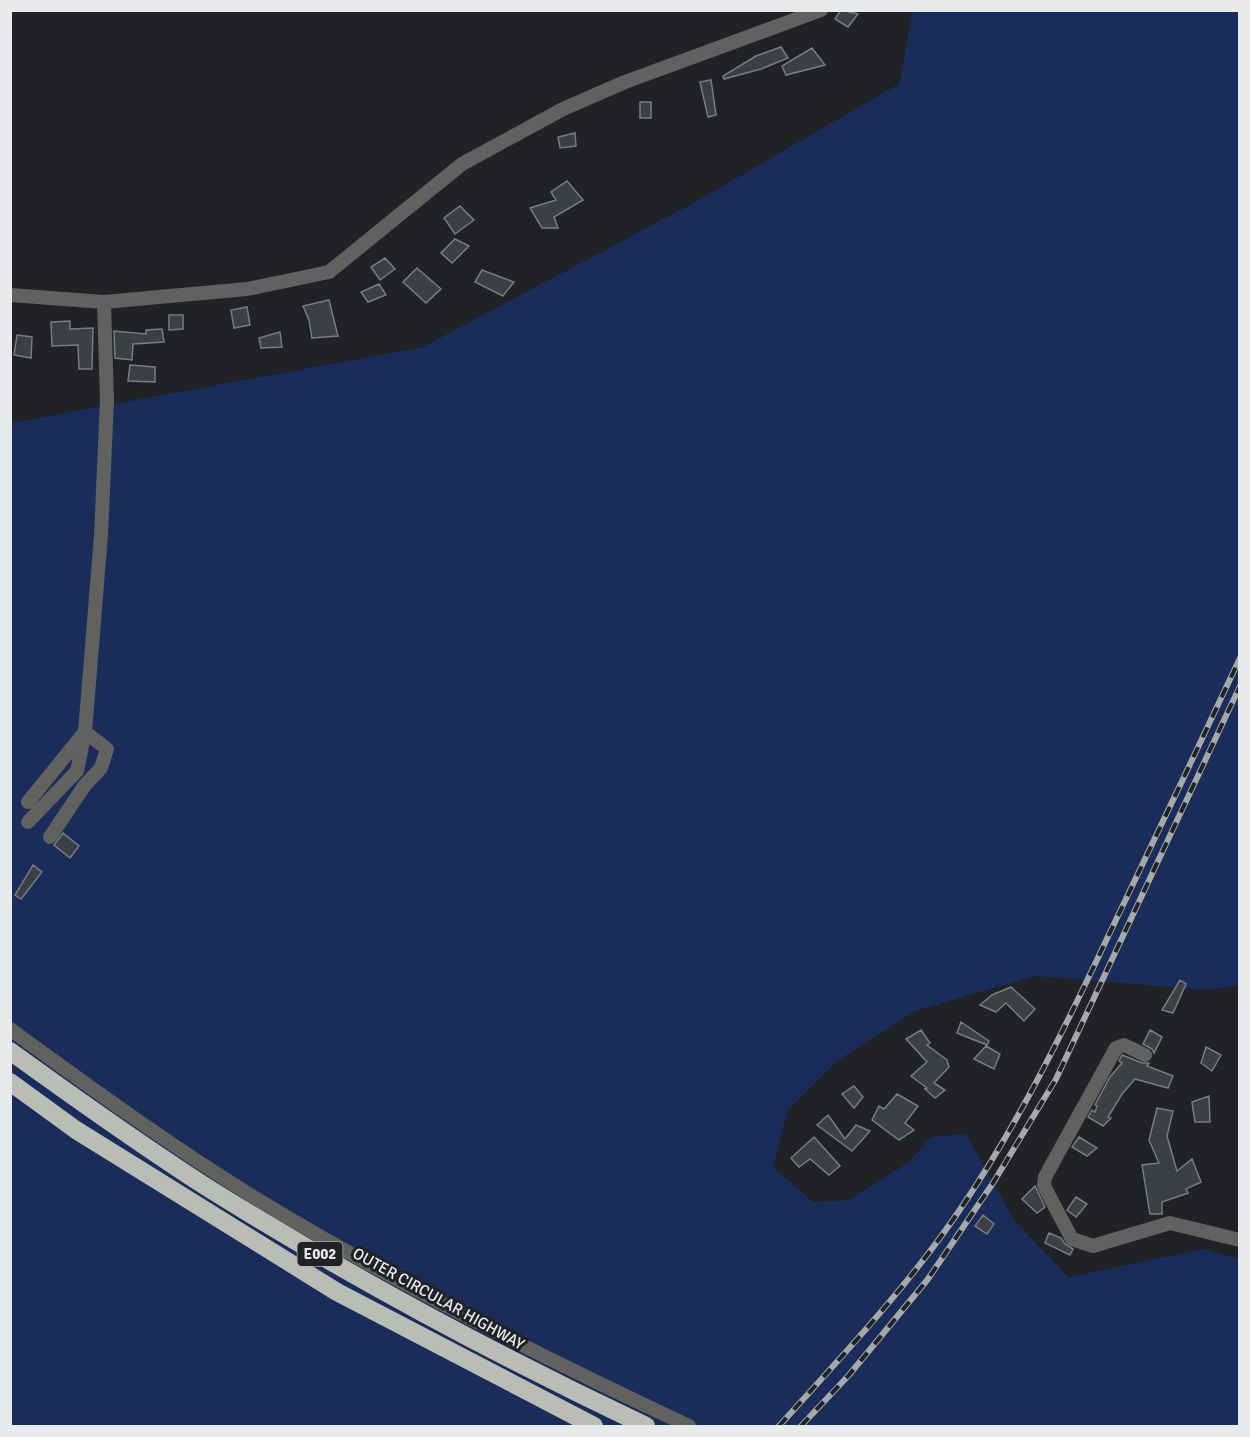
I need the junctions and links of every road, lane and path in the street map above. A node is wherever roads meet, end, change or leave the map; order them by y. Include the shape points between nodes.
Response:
1 (821, 10) edge
2 (10, 295) edge
3 (104, 302) junction
4 (85, 732) junction
5 (28, 802) dead end
6 (28, 822) dead end
7 (50, 837) dead end
8 (10, 1029) edge
9 (10, 1051) edge
10 (1145, 1055) dead end
11 (10, 1082) edge
12 (1239, 1240) edge
13 (594, 1426) edge
14 (646, 1426) edge
15 (689, 1426) edge

1 - 3 street via 563,109 462,164 329,272 247,289
2 - 3 street
3 - 4 street via 107,401
4 - 5 street
4 - 6 street via 77,771
4 - 7 street via 107,749 101,768
8 - 15 street via 122,1111 260,1201 439,1302 575,1373
9 - 14 highway, OUTER CIRCULAR HIGHWAY / E002 via 208,1188 318,1253 497,1353
10 - 12 street via 1124,1045 1116,1048 1045,1177 1044,1186 1072,1239 1093,1246 1170,1223
11 - 13 highway, E002 via 86,1136 337,1292

